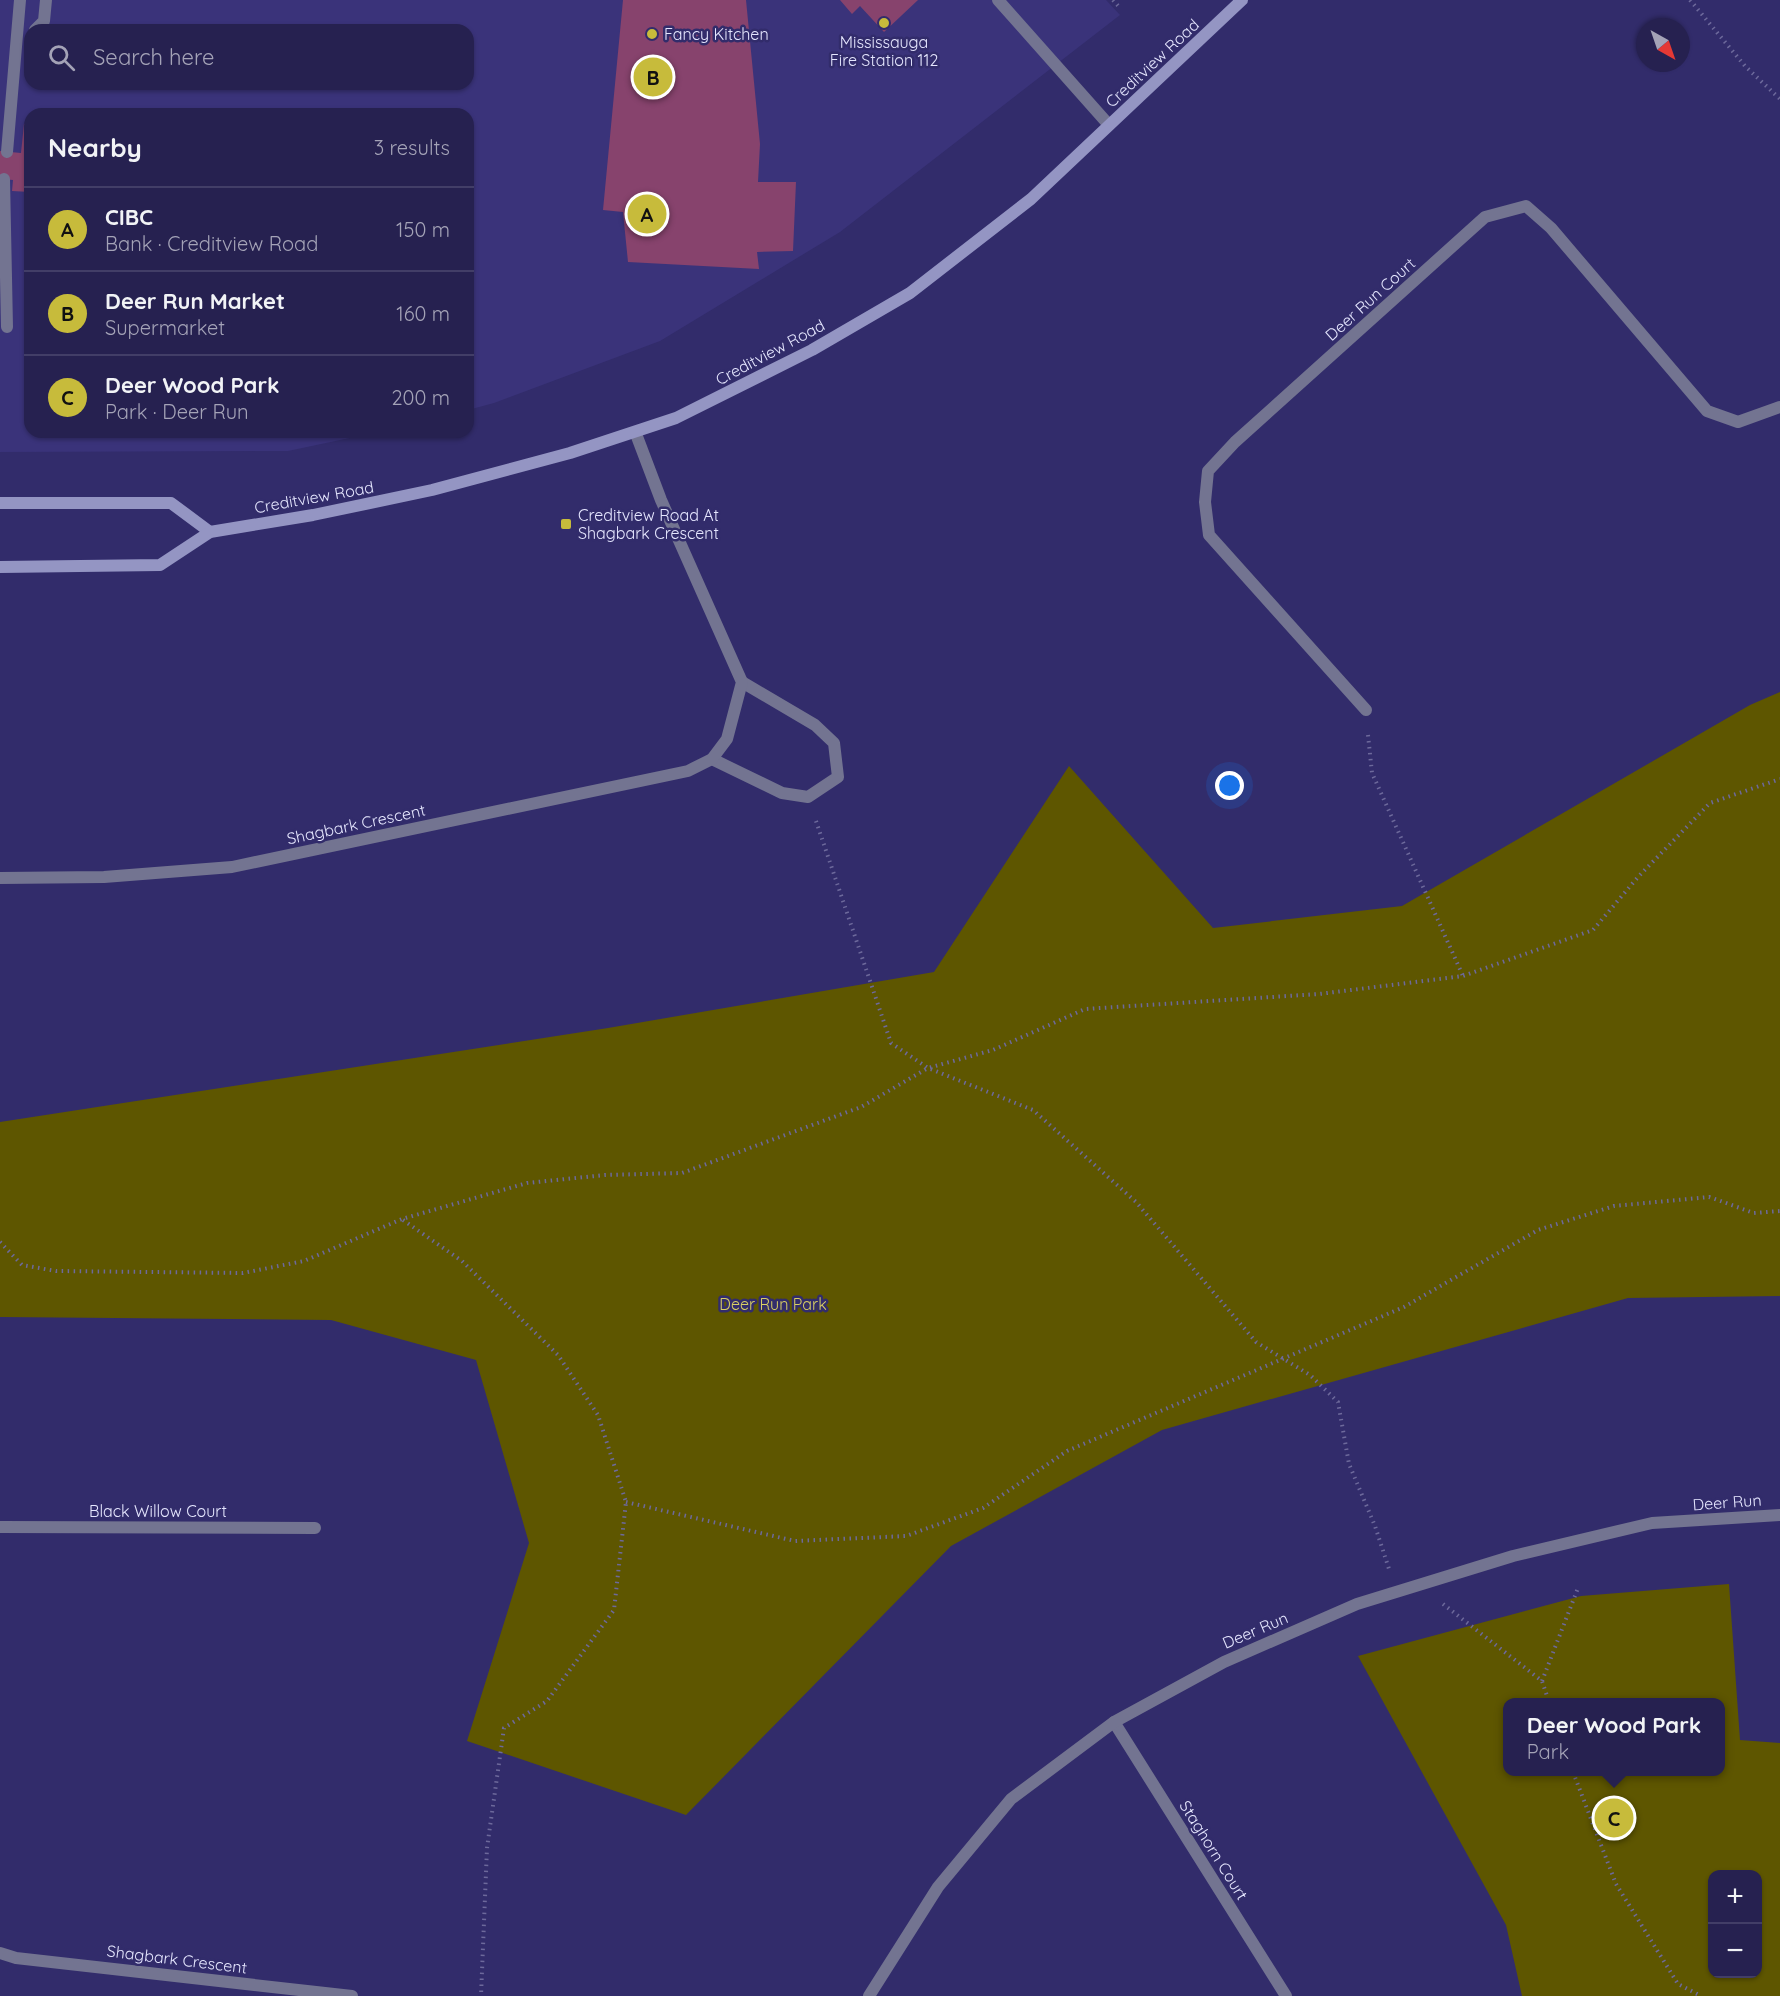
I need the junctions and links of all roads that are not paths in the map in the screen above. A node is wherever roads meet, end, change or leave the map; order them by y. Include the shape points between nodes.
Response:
1 (20, 0) edge
2 (46, 0) edge
3 (998, 0) edge
4 (1242, 0) edge
5 (41, 24) edge
6 (24, 41) edge
7 (16, 48) junction
8 (1109, 125) junction
9 (7, 152) dead end
10 (4, 179) dead end
11 (7, 327) dead end
12 (1780, 407) edge
13 (636, 434) junction
14 (0, 503) edge
15 (210, 532) junction
16 (0, 567) edge
17 (742, 682) junction
18 (1366, 710) road end
19 (712, 759) junction
20 (0, 878) edge
21 (1780, 1515) edge
22 (0, 1527) edge
23 (315, 1528) dead end
24 (1114, 1722) junction
25 (0, 1953) edge
26 (352, 1996) edge
27 (869, 1996) edge
28 (1286, 1996) edge

1 - 7 street
2 - 5 street
3 - 8 street
4 - 8 main road, Creditview Road
6 - 7 street
7 - 9 street
8 - 13 main road, Creditview Road via 1031,199 910,293 742,387
10 - 11 street
12 - 18 street, Deer Run Court via 1738,422 1707,411 1551,228 1526,206 1485,217 1235,442 1208,471 1204,502 1209,535
13 - 15 main road, Creditview Road via 397,498
13 - 17 street
14 - 15 main road via 171,502
15 - 16 main road, Creditview Road via 160,565
17 - 19 street via 727,739
17 - 19 street via 815,725 834,743 838,777 808,797 782,793
19 - 20 street, Shagbark Crescent via 688,771 232,867 104,877
21 - 24 street, Deer Run via 1652,1523 1514,1556 1418,1585 1357,1604 1224,1662
22 - 23 street, Black Willow Court
24 - 27 street, Deer Run via 1011,1799 938,1887
24 - 28 street, Staghorn Court
25 - 26 street, Shagbark Crescent via 16,1958

